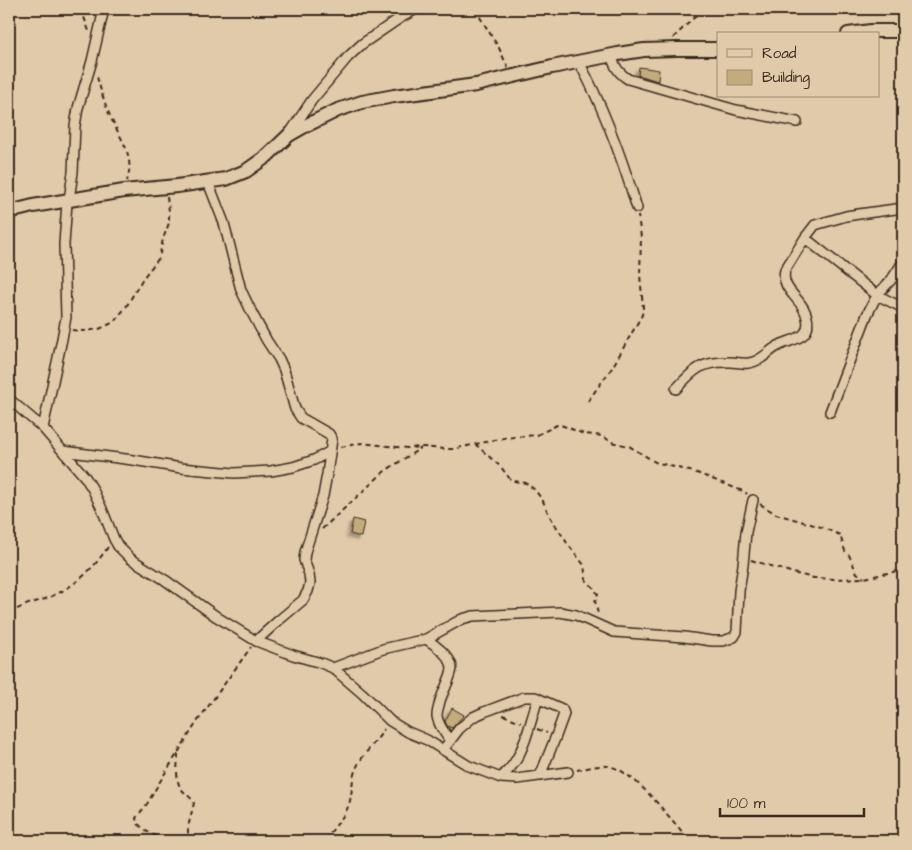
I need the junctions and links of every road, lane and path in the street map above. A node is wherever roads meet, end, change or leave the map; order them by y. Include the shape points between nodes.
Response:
1 (81, 9) edge
2 (104, 9) edge
3 (416, 9) edge
4 (475, 9) edge
5 (703, 9) edge
6 (903, 31) edge
7 (863, 32) edge
8 (95, 48) junction
9 (717, 49) edge
10 (660, 50) junction
11 (611, 56) junction
12 (92, 61) junction
13 (579, 62) junction
14 (513, 76) junction
15 (797, 122) dead end
16 (289, 136) junction
17 (208, 182) junction
18 (166, 187) junction
19 (124, 191) junction
20 (69, 200) junction
21 (637, 208) joint
22 (903, 208) edge
23 (9, 212) edge
24 (805, 238) junction
25 (903, 262) edge
26 (877, 295) junction
27 (903, 308) edge
28 (64, 330) junction
29 (676, 389) dead end
30 (9, 399) edge
31 (588, 401) dead end
32 (830, 412) dead end
33 (43, 428) junction
34 (475, 444) junction
35 (423, 447) junction
36 (63, 451) junction
37 (329, 452) junction
38 (753, 500) junction
39 (310, 537) junction
40 (114, 539) junction
41 (744, 558) junction
42 (903, 570) edge
43 (864, 578) junction
44 (9, 613) edge
45 (600, 627) junction
46 (426, 639) junction
47 (256, 641) junction
48 (333, 668) junction
49 (538, 698) junction
50 (488, 710) junction
51 (390, 721) junction
52 (529, 726) junction
53 (556, 736) junction
54 (450, 741) junction
55 (443, 750) junction
56 (178, 753) junction
57 (568, 772) joint
58 (540, 776) junction
59 (501, 778) junction
60 (165, 841) edge
61 (188, 841) edge
62 (326, 841) edge
63 (691, 841) edge

1 - 8 path
2 - 8 street
3 - 16 street via 362,44 348,57 312,100
4 - 14 path
5 - 10 path
6 - 7 street
8 - 12 street
9 - 10 street
10 - 11 street
11 - 13 street
11 - 15 street via 617,70 628,78 736,110
12 - 19 path via 111,118 126,146 130,173
12 - 20 street via 75,126
13 - 14 street
13 - 21 street via 604,114
14 - 16 street via 476,85 362,102 318,118
16 - 17 street via 246,171
17 - 18 street
17 - 37 street via 224,223 248,306 279,359 295,409 301,418 332,439
18 - 19 street
18 - 28 path via 168,223 160,255 126,307 114,322 99,329
19 - 20 street
20 - 23 street
20 - 28 street via 64,236
21 - 31 path via 641,237 642,314 612,368
22 - 24 street via 823,222 815,225
24 - 26 street
24 - 29 street via 784,275 786,286 806,314 808,323 803,336 779,345 754,362 700,366
25 - 26 street
26 - 27 street
26 - 32 street
28 - 33 street
30 - 33 street
33 - 36 street
34 - 35 path via 444,450
34 - 38 path via 537,435 561,425 624,444 655,462 697,473 745,492
34 - 45 path via 510,479 530,486 543,501 562,536 584,565 586,580 598,595 596,608
35 - 37 path via 361,443
35 - 39 path via 385,472 326,527
36 - 37 street via 234,472 293,467
36 - 40 street via 92,488
37 - 39 street via 323,496
38 - 41 street
38 - 43 path via 776,514 840,534 845,551 857,573
39 - 47 street via 304,560 309,574 308,591
40 - 44 path via 99,561 71,587
40 - 47 street via 131,559
41 - 43 path via 808,577
41 - 45 street via 737,632 730,639 712,641 621,633
42 - 43 path
45 - 46 street via 576,615 560,612 473,616
46 - 48 street
46 - 54 street via 451,665 437,714
47 - 48 street
47 - 56 path
48 - 51 street
49 - 50 street via 524,697
49 - 52 street
49 - 53 street via 563,711
50 - 52 path
50 - 54 street via 466,722
51 - 55 street
51 - 62 path via 358,766 348,806
52 - 53 path
52 - 59 street via 517,759
53 - 58 street
54 - 55 street
55 - 59 street via 470,766
56 - 60 path via 136,818 146,831
56 - 61 path via 180,789 194,800
57 - 58 street
57 - 63 path via 596,766 617,769 643,788
58 - 59 street

